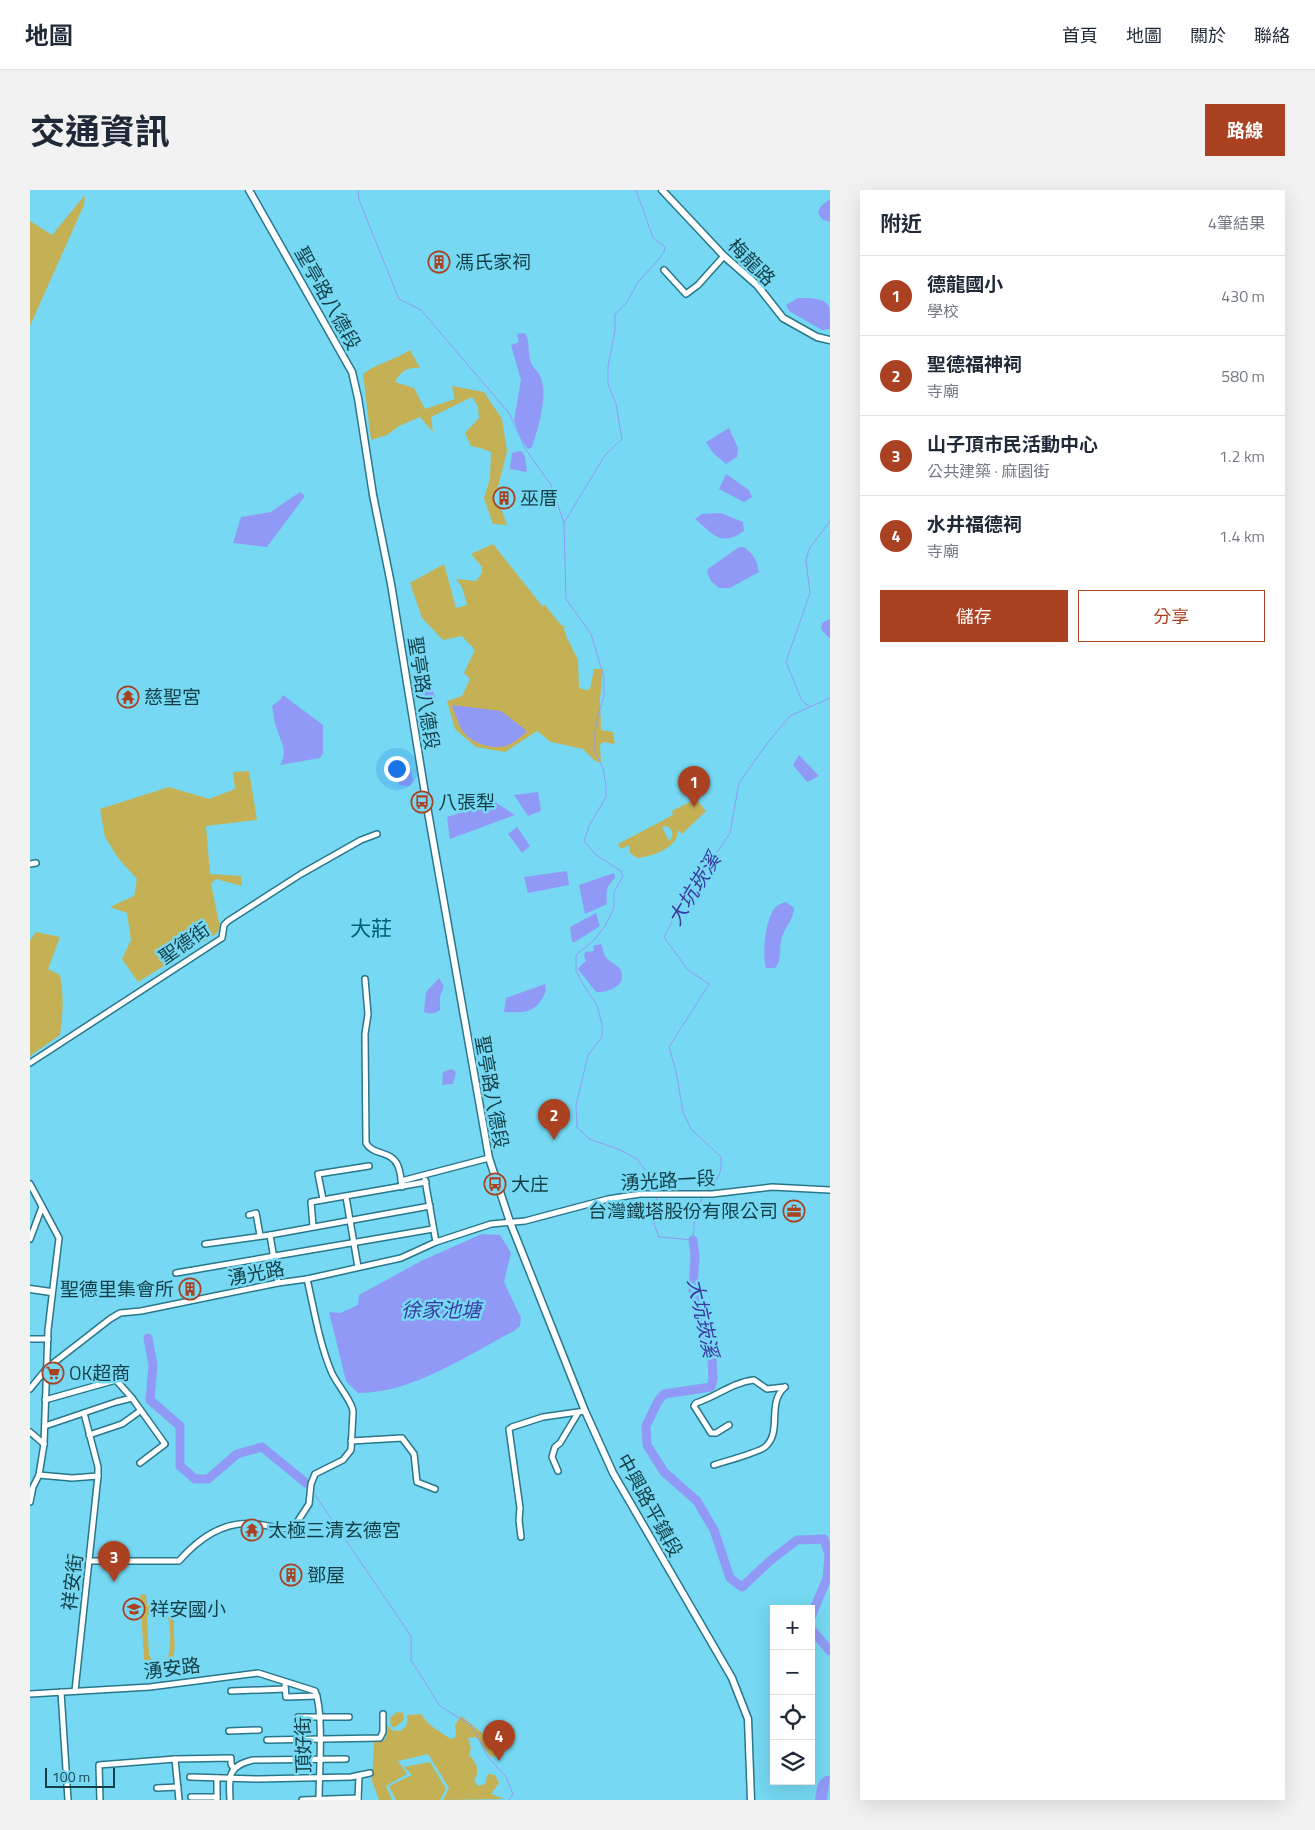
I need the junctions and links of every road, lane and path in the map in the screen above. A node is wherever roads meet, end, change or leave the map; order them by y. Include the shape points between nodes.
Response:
1 (250, 190) edge
2 (662, 190) edge
3 (724, 256) junction
4 (664, 270) dead end
5 (830, 340) edge
6 (377, 834) dead end
7 (365, 979) dead end
8 (30, 1063) edge
9 (489, 1158) junction
10 (369, 1166) dead end
11 (424, 1174) junction
12 (401, 1180) junction
13 (426, 1182) junction
14 (30, 1184) edge
15 (402, 1187) junction
16 (830, 1190) edge
17 (346, 1197) junction
18 (323, 1199) junction
19 (430, 1206) junction
20 (42, 1207) junction
21 (249, 1215) dead end
22 (350, 1220) junction
23 (510, 1222) junction
24 (313, 1226) junction
25 (433, 1229) junction
26 (260, 1235) junction
27 (270, 1235) junction
28 (30, 1239) edge
29 (354, 1242) junction
30 (436, 1242) junction
31 (205, 1244) dead end
32 (274, 1256) junction
33 (358, 1268) junction
34 (176, 1273) dead end
35 (307, 1279) junction
36 (278, 1283) junction
37 (30, 1289) edge
38 (51, 1292) junction
39 (30, 1339) edge
40 (48, 1339) junction
41 (47, 1368) junction
42 (30, 1389) edge
43 (132, 1398) junction
44 (45, 1400) junction
45 (140, 1411) junction
46 (581, 1412) junction
47 (84, 1413) junction
48 (729, 1425) dead end
49 (44, 1426) junction
50 (30, 1432) edge
51 (90, 1435) junction
52 (351, 1441) junction
53 (44, 1444) junction
54 (140, 1463) dead end
55 (714, 1465) dead end
56 (558, 1471) dead end
57 (39, 1475) junction
58 (98, 1476) junction
59 (32, 1488) edge
60 (436, 1489) dead end
61 (30, 1502) edge
62 (521, 1537) dead end
63 (90, 1561) junction
64 (284, 1682) junction
65 (285, 1689) junction
66 (75, 1691) junction
67 (231, 1691) dead end
68 (61, 1692) junction
69 (30, 1694) edge
70 (316, 1694) junction
71 (383, 1714) dead end
72 (349, 1717) dead end
73 (298, 1718) dead end
74 (319, 1718) junction
75 (259, 1730) dead end
76 (229, 1731) dead end
77 (319, 1738) junction
78 (267, 1740) dead end
79 (319, 1758) junction
80 (175, 1759) junction
81 (346, 1759) dead end
82 (234, 1769) junction
83 (370, 1773) dead end
84 (359, 1776) junction
85 (190, 1777) dead end
86 (216, 1778) junction
87 (229, 1778) junction
88 (319, 1778) junction
89 (178, 1787) junction
90 (157, 1788) dead end
91 (191, 1797) dead end
92 (217, 1799) edge
93 (358, 1799) edge
94 (68, 1800) edge
95 (100, 1800) edge
96 (179, 1800) edge
97 (230, 1800) edge
98 (302, 1800) edge
99 (319, 1800) edge
100 (751, 1800) edge

1 - 9 street, 聖亭路八德段 via 354,380
2 - 3 street, 梅龍路
3 - 4 street via 686,294
3 - 5 street, 梅龍路 via 758,285 783,318 817,337
6 - 8 street, 聖德街 via 301,874 228,921 222,938
7 - 12 street via 368,1014 365,1034 366,1143 371,1150 390,1155 398,1165
9 - 11 street
9 - 23 street, 聖亭路八德段
10 - 18 street via 318,1174
11 - 12 street
11 - 13 street
12 - 15 street
13 - 15 street
13 - 19 street
14 - 20 street
15 - 17 street
16 - 23 street, 湧光路一段 via 772,1187 712,1194 640,1194
17 - 18 street
17 - 22 street
18 - 24 street via 311,1202
19 - 22 street
19 - 25 street
20 - 28 street
20 - 38 street via 59,1238
21 - 26 street via 256,1213
22 - 24 street
22 - 29 street
23 - 30 street, 湧光路 via 491,1224
23 - 46 street, 中興路平鎮段
24 - 27 street
25 - 29 street
25 - 30 street
26 - 27 street
26 - 31 street
27 - 32 street
29 - 32 street
29 - 33 street
30 - 33 street, 湧光路 via 401,1258
32 - 34 street
32 - 36 street
33 - 35 street, 湧光路
35 - 36 street, 湧光路
35 - 52 street via 331,1372 353,1406
36 - 41 street, 湧光路 via 141,1311 120,1312
37 - 38 street
38 - 40 street
39 - 40 street
40 - 41 street
41 - 42 street, 湧光路
41 - 44 street
43 - 44 street via 116,1380
43 - 45 street
43 - 47 street
44 - 49 street
45 - 51 street via 122,1424
45 - 54 street via 165,1444
46 - 56 street via 555,1447 552,1457
46 - 62 street via 543,1417 509,1429
46 - 100 street, 中興路平鎮段 via 732,1678 748,1719
47 - 49 street
47 - 51 street, 祥安街
48 - 55 street via 711,1433 694,1406 747,1380 754,1380 767,1390 785,1387 776,1399 773,1437 765,1448
49 - 53 street
50 - 53 street
51 - 58 street, 祥安街
52 - 60 street via 402,1438 414,1454 417,1482
52 - 63 street via 350,1450 343,1460 316,1474 311,1484 309,1504 294,1527 271,1528 240,1522 203,1536 179,1561
53 - 57 street
57 - 58 street
57 - 59 street
58 - 63 street, 祥安街
59 - 61 street
63 - 66 street, 祥安街
64 - 65 street
64 - 66 street, 湧安路 via 258,1673 150,1687
64 - 70 street, 湧安路
65 - 67 street
65 - 70 street via 286,1696
66 - 68 street, 湧安路
68 - 69 street, 湧安路
68 - 94 street
70 - 74 street, 頂好街
71 - 77 street via 380,1738
72 - 74 street
73 - 74 street
74 - 77 street, 頂好街
75 - 76 street
77 - 78 street
77 - 79 street, 頂好街
79 - 81 street
79 - 82 street via 253,1760 242,1762
79 - 88 street, 頂好街
80 - 82 street via 231,1758
80 - 89 street
80 - 95 street via 99,1765
82 - 87 street
83 - 84 street
84 - 88 street
84 - 93 street
85 - 86 street
86 - 87 street
86 - 92 street
87 - 88 street
87 - 97 street
88 - 99 street, 頂好街
89 - 90 street
89 - 96 street
91 - 92 street
93 - 99 street
98 - 99 street

